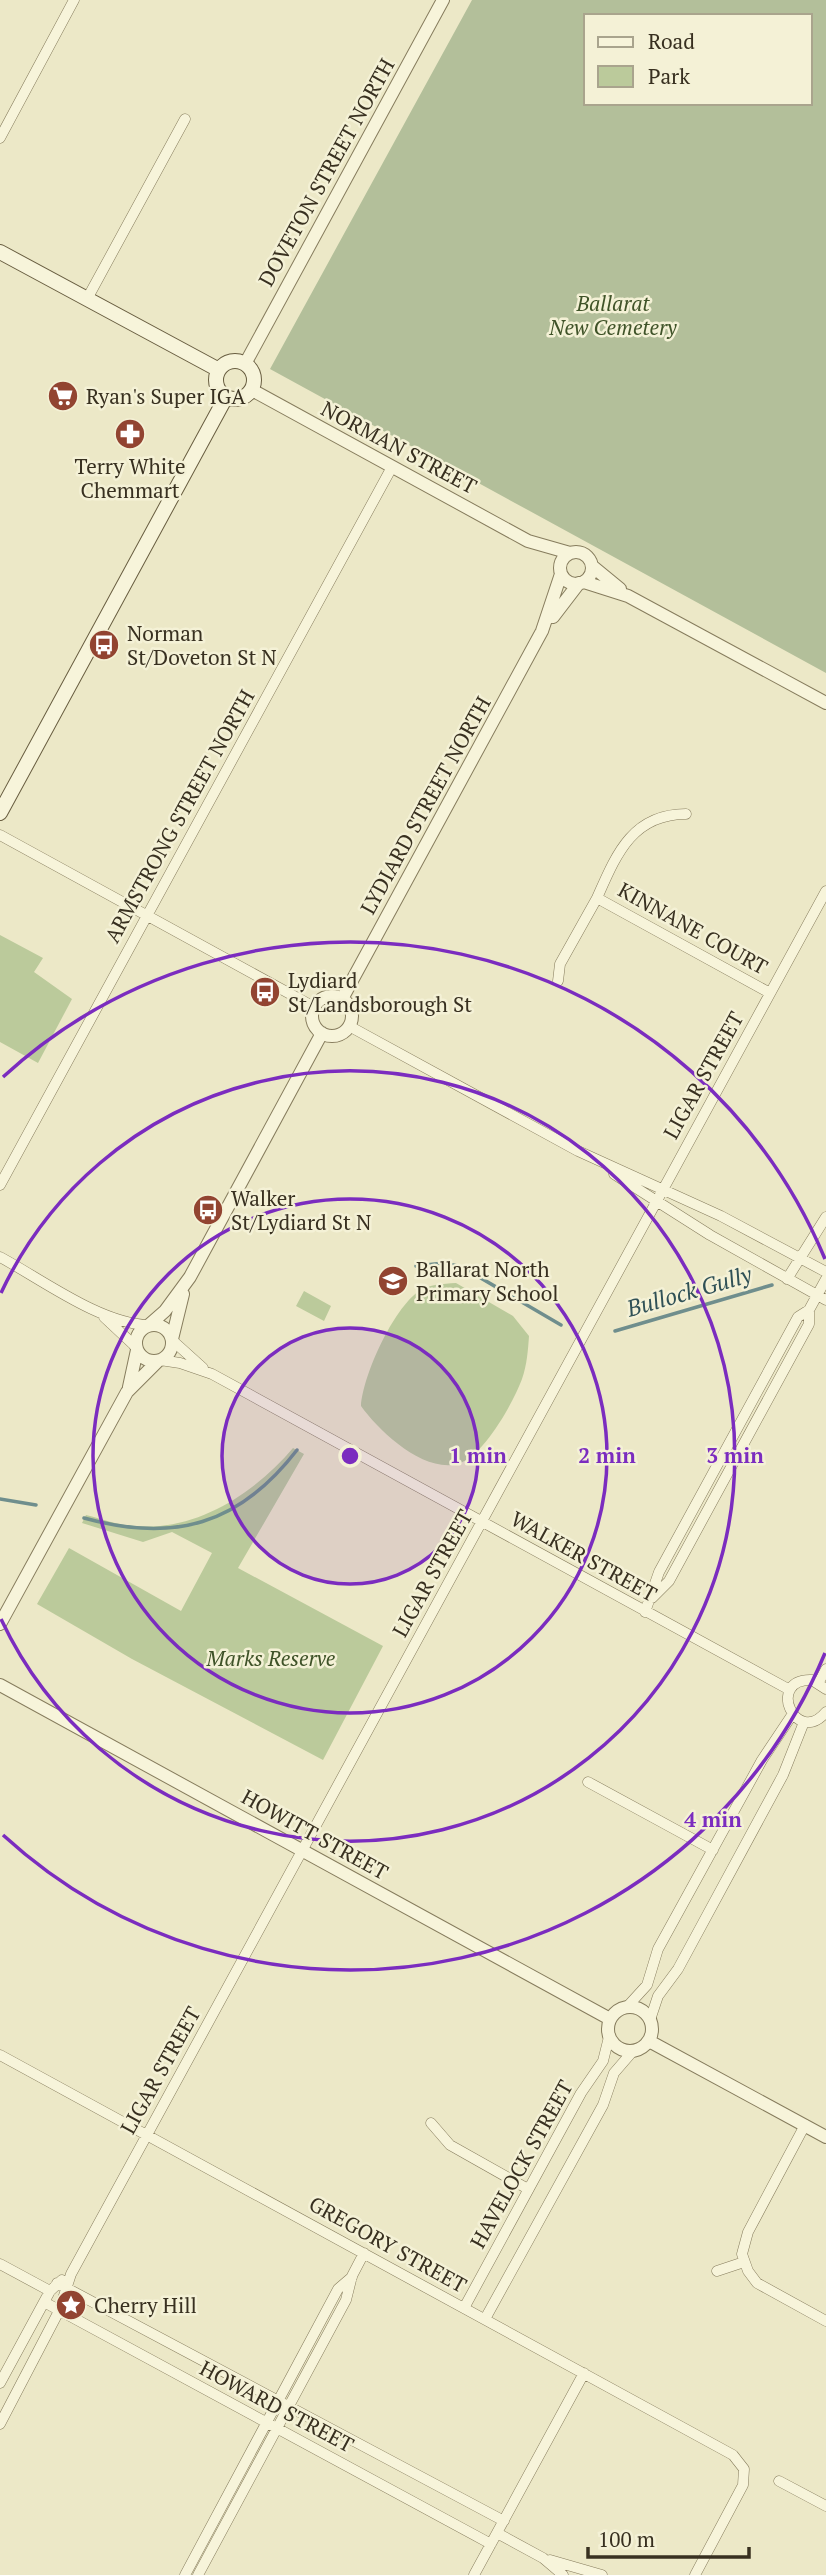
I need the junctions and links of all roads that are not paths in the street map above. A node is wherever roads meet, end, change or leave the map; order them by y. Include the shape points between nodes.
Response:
1 (74, 0) edge
2 (443, 0) edge
3 (185, 120) dead end
4 (0, 138) edge
5 (0, 252) edge
6 (87, 299) junction
7 (245, 364) junction
8 (219, 370) junction
9 (252, 390) junction
10 (226, 397) junction
11 (392, 467) junction
12 (528, 541) junction
13 (570, 553) junction
14 (592, 566) junction
15 (560, 571) junction
16 (582, 583) junction
17 (628, 596) junction
18 (542, 631) junction
19 (826, 704) edge
20 (0, 813) edge
21 (686, 814) dead end
22 (0, 835) edge
23 (826, 891) edge
24 (597, 898) junction
25 (147, 915) junction
26 (558, 981) dead end
27 (770, 993) junction
28 (342, 999) junction
29 (314, 1007) junction
30 (349, 1026) junction
31 (322, 1033) junction
32 (578, 1151) junction
33 (0, 1185) edge
34 (663, 1189) junction
35 (657, 1201) junction
36 (826, 1217) edge
37 (0, 1256) edge
38 (800, 1258) junction
39 (826, 1272) edge
40 (190, 1277) junction
41 (787, 1279) junction
42 (826, 1279) edge
43 (822, 1298) edge
44 (93, 1308) junction
45 (148, 1325) junction
46 (172, 1339) junction
47 (136, 1348) junction
48 (159, 1361) junction
49 (212, 1374) junction
50 (127, 1392) junction
51 (482, 1522) junction
52 (645, 1612) junction
53 (0, 1624) edge
54 (826, 1669) edge
55 (0, 1685) edge
56 (822, 1686) edge
57 (790, 1690) junction
58 (826, 1712) edge
59 (792, 1715) junction
60 (804, 1722) junction
61 (588, 1782) dead end
62 (302, 1849) junction
63 (713, 1850) junction
64 (626, 2008) junction
65 (610, 2020) junction
66 (650, 2020) junction
67 (610, 2037) junction
68 (649, 2041) junction
69 (633, 2051) junction
70 (0, 2055) edge
71 (431, 2123) dead end
72 (805, 2125) junction
73 (146, 2135) junction
74 (826, 2137) edge
75 (528, 2189) junction
76 (364, 2253) junction
77 (744, 2262) junction
78 (0, 2264) edge
79 (717, 2271) dead end
80 (71, 2274) junction
81 (54, 2287) junction
82 (68, 2288) junction
83 (44, 2302) junction
84 (464, 2308) junction
85 (59, 2311) junction
86 (485, 2319) junction
87 (826, 2321) edge
88 (18, 2350) junction
89 (34, 2358) junction
90 (584, 2373) junction
91 (0, 2383) edge
92 (284, 2403) junction
93 (0, 2424) edge
94 (272, 2425) junction
95 (779, 2481) dead end
96 (826, 2506) edge
97 (504, 2521) junction
98 (497, 2533) junction
99 (491, 2544) junction
100 (542, 2557) junction
101 (185, 2575) edge
102 (198, 2575) edge
103 (474, 2575) edge
104 (563, 2575) edge
105 (602, 2575) edge
106 (695, 2575) edge

1 - 4 street
2 - 7 street, DOVETON STREET NORTH
3 - 6 street
5 - 6 main road
6 - 8 main road
7 - 8 main road via 228,362
7 - 9 main road via 253,373
8 - 10 main road via 218,387
9 - 10 main road via 243,397
9 - 11 street, NORMAN STREET
10 - 20 main road
11 - 12 street, NORMAN STREET
11 - 25 street, ARMSTRONG STREET NORTH
12 - 13 street, NORMAN STREET
12 - 15 street, NORMAN STREET
13 - 14 street via 583,553
13 - 15 street via 562,559
14 - 16 street
14 - 17 street
15 - 16 street via 568,582
15 - 18 street, LYDIARD STREET NORTH
16 - 17 street
16 - 18 street, LYDIARD STREET NORTH
17 - 19 street
18 - 28 street, LYDIARD STREET NORTH
21 - 24 street, KINNANE COURT via 654,818 638,830 625,844
22 - 25 street
23 - 27 street, LIGAR STREET
24 - 26 street, KINNANE COURT via 560,964
24 - 27 street, KINNANE COURT
25 - 29 street
25 - 33 street, ARMSTRONG STREET NORTH
27 - 34 street, LIGAR STREET
28 - 29 street via 324,998
28 - 30 street via 351,1011
29 - 31 street via 313,1022
30 - 31 street via 338,1035
30 - 32 street
31 - 40 street
32 - 34 street
32 - 35 street
34 - 35 street, LIGAR STREET
34 - 38 street
35 - 41 street
35 - 51 street, LIGAR STREET
36 - 38 street
37 - 44 street
38 - 39 street
38 - 41 street
40 - 45 street via 165,1311
40 - 46 street
41 - 43 street
42 - 43 street
43 - 52 street via 809,1310 809,1324 668,1581
44 - 45 street
44 - 47 street
45 - 46 street via 163,1327
45 - 47 street via 138,1333
46 - 48 street via 169,1353
46 - 49 street, WALKER STREET
47 - 48 street via 145,1359
47 - 50 street
48 - 49 street, WALKER STREET
48 - 50 street
49 - 51 street, WALKER STREET
50 - 53 street
51 - 52 street, WALKER STREET
51 - 62 street, LIGAR STREET
52 - 57 street, WALKER STREET
54 - 56 street
55 - 62 street, HOWITT STREET
56 - 57 street via 799,1681
57 - 59 street via 787,1703
58 - 60 street via 818,1720
59 - 60 street
59 - 63 street
60 - 66 street via 783,1775 678,1969 658,1996
61 - 63 street
62 - 65 street, HOWITT STREET
62 - 73 street, LIGAR STREET
63 - 64 street via 658,1950 647,1984
64 - 65 street
64 - 66 street via 640,2010
65 - 67 street
66 - 68 street
67 - 69 street via 620,2049
67 - 75 street, HAVELOCK STREET via 603,2061
68 - 69 street
68 - 72 street
69 - 86 street, HAVELOCK STREET via 614,2073 603,2105
70 - 73 street, GREGORY STREET
71 - 75 street via 448,2144
72 - 74 street
72 - 77 street via 748,2232 742,2246
73 - 76 street, GREGORY STREET
73 - 80 street, LIGAR STREET
75 - 84 street, HAVELOCK STREET
76 - 84 street, GREGORY STREET
76 - 92 street via 352,2276 338,2289
77 - 79 street
77 - 87 street via 760,2284
78 - 81 street, HOWARD STREET
80 - 81 street, LIGAR STREET
80 - 82 street, LIGAR STREET
81 - 82 street, HOWARD STREET
81 - 83 street, LIGAR STREET
82 - 85 street, LIGAR STREET
82 - 92 street, HOWARD STREET
83 - 85 street, HOWARD STREET
83 - 88 street, LIGAR STREET
84 - 86 street, GREGORY STREET
85 - 89 street, LIGAR STREET
85 - 94 street, HOWARD STREET
86 - 90 street, GREGORY STREET
88 - 89 street
88 - 91 street, LIGAR STREET
89 - 93 street, LIGAR STREET
90 - 97 street
90 - 106 street, GREGORY STREET via 733,2455 744,2468 740,2491
92 - 94 street
92 - 97 street, HOWARD STREET
94 - 99 street, HOWARD STREET
94 - 101 street
94 - 102 street
95 - 96 street
97 - 98 street
98 - 99 street
98 - 100 street
99 - 103 street
100 - 104 street
100 - 105 street

